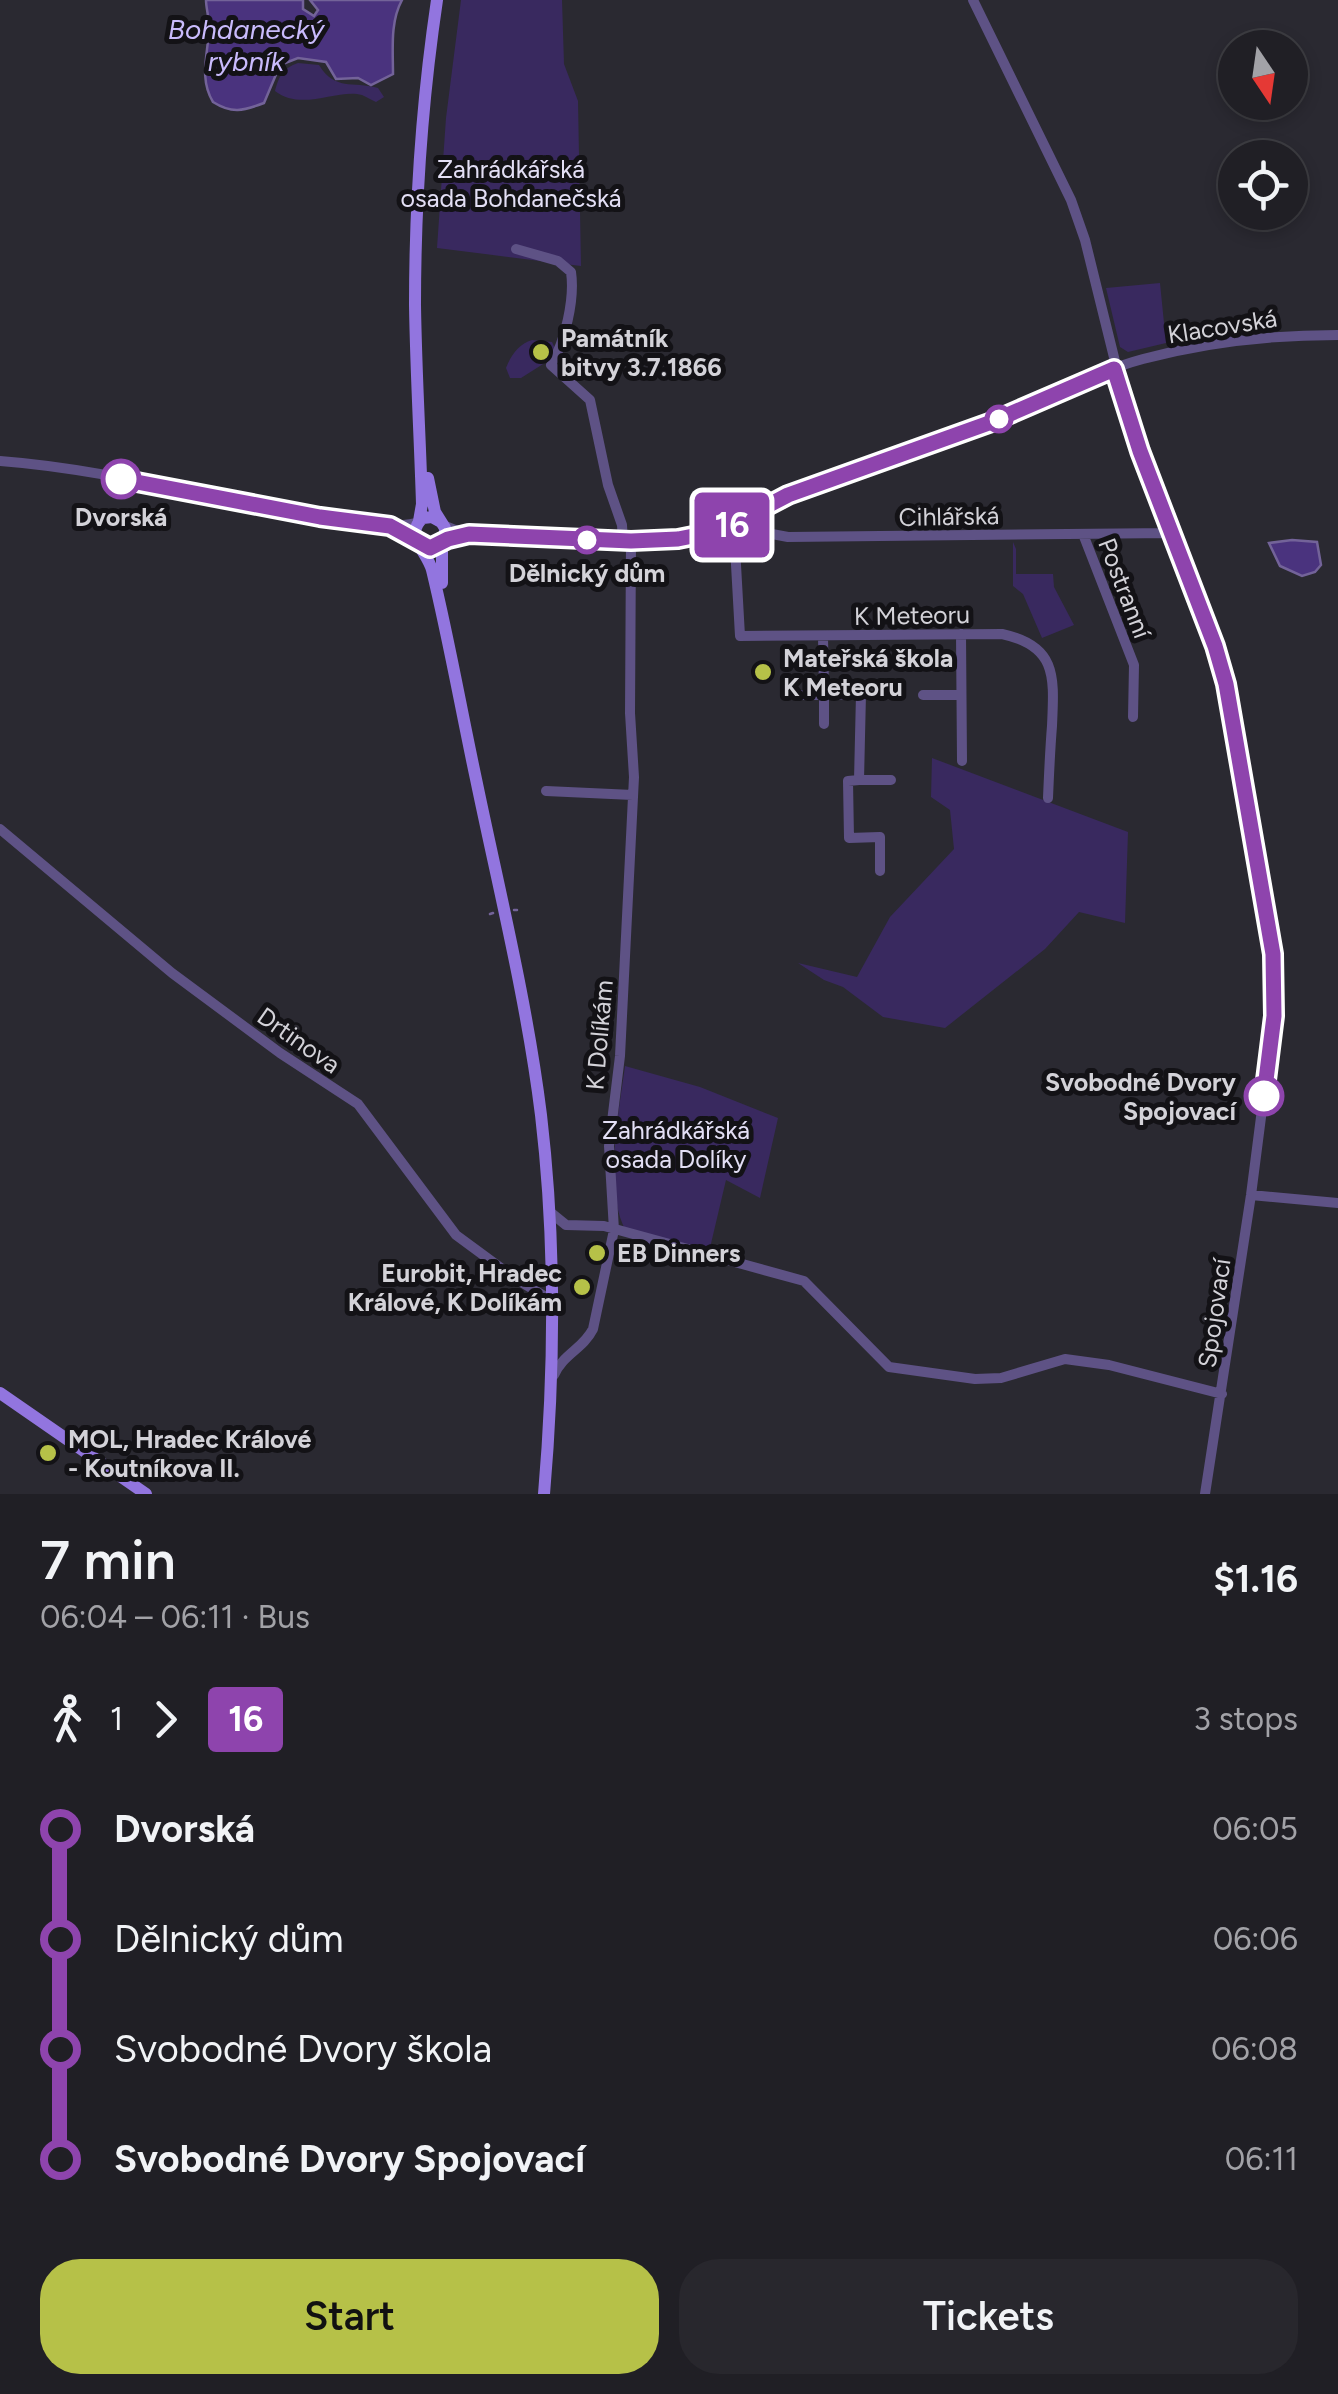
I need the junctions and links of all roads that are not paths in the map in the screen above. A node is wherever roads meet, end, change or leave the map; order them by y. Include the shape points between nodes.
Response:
1 (438, 0) edge
2 (972, 0) edge
3 (516, 249) dead end
4 (1338, 335) edge
5 (1114, 369) junction
6 (420, 432) junction
7 (0, 461) edge
8 (418, 522) junction
9 (442, 523) junction
10 (390, 526) junction
11 (729, 526) junction
12 (1170, 533) junction
13 (469, 534) junction
14 (1082, 534) junction
15 (627, 541) junction
16 (442, 542) junction
17 (418, 543) junction
18 (446, 630) junction
19 (960, 634) junction
20 (823, 636) junction
21 (796, 694) dead end
22 (824, 694) junction
23 (923, 694) dead end
24 (962, 695) junction
25 (1133, 717) dead end
26 (824, 724) dead end
27 (962, 762) dead end
28 (860, 780) junction
29 (891, 780) dead end
30 (546, 790) dead end
31 (633, 795) junction
32 (1048, 798) dead end
33 (0, 830) edge
34 (880, 871) dead end
35 (1251, 1195) junction
36 (1338, 1203) edge
37 (550, 1212) junction
38 (614, 1230) junction
39 (554, 1302) junction
40 (552, 1380) junction
41 (0, 1393) edge
42 (1222, 1394) junction
43 (146, 1494) edge
44 (544, 1494) edge
45 (1205, 1494) edge

1 - 6 main road via 416,238
2 - 5 street, Spojovací via 1085,240
3 - 15 street, K Dolíkám via 558,261 571,272 569,311 552,365 590,400
4 - 5 street, Klacovská via 1224,343
5 - 11 street via 989,423 788,495
5 - 12 street, Spojovací
6 - 8 main road
6 - 9 main road
7 - 10 street
8 - 9 main road via 428,517
8 - 10 street
8 - 17 main road
9 - 13 street
9 - 16 main road
10 - 17 street
11 - 14 street, Cihlářská via 788,536
11 - 15 street via 678,539
11 - 20 street, K Meteoru via 740,636
12 - 14 street, Cihlářská
12 - 35 street, Spojovací via 1226,684 1273,954 1274,1016
13 - 15 street
13 - 16 street
14 - 25 street, Postranní via 1134,665
15 - 31 street, K Dolíkám
16 - 17 main road via 434,548
16 - 18 main road
17 - 18 main road via 429,560
18 - 37 main road via 526,1019
19 - 20 street, K Meteoru
19 - 24 street
19 - 32 street, K Meteoru via 1019,638 1040,650 1048,664 1054,690
20 - 22 street
21 - 22 street
22 - 26 street
22 - 28 street via 861,694
23 - 24 street
24 - 27 street
28 - 29 street
28 - 34 street via 848,781 846,842 880,837
30 - 31 street
31 - 38 street, K Dolíkám via 609,1146
33 - 39 street, Drtinova via 172,973 358,1104 456,1235
35 - 36 street
35 - 42 street, Spojovací
37 - 38 street via 566,1224
37 - 39 main road
38 - 40 street, K Dolíkám via 593,1329 561,1360
38 - 42 street via 804,1281 888,1367 1000,1378 1065,1360
39 - 40 main road
40 - 44 main road
41 - 43 main road
42 - 45 street, Spojovací

